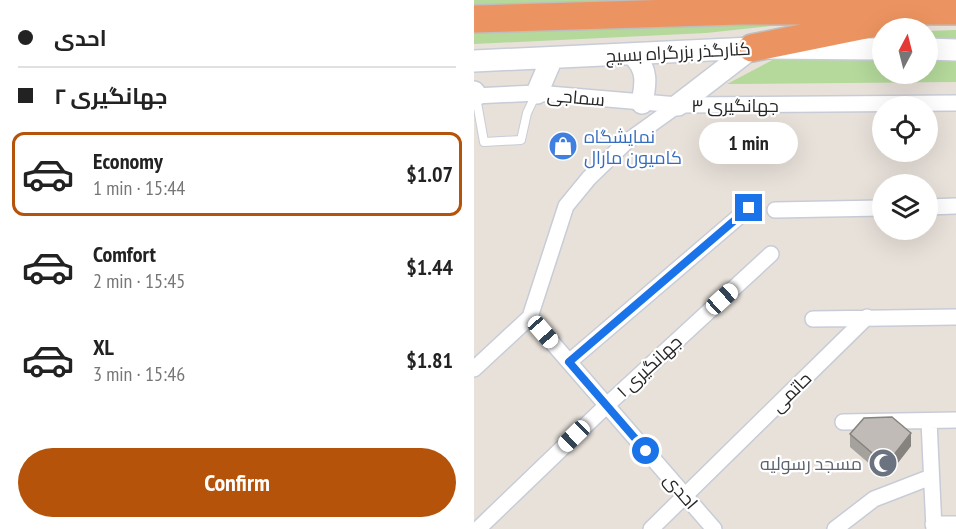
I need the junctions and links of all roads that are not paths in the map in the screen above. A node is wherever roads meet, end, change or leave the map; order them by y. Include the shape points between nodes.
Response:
1 (946, 11) edge
2 (474, 18) edge
3 (752, 48) junction
4 (872, 49) edge
5 (938, 49) edge
6 (956, 50) edge
7 (633, 55) junction
8 (552, 58) junction
9 (474, 61) edge
10 (537, 93) junction
11 (475, 94) edge
12 (642, 103) junction
13 (956, 103) edge
14 (678, 105) junction
15 (956, 206) edge
16 (872, 207) edge
17 (938, 207) edge
18 (749, 208) dead end
19 (775, 210) dead end
20 (771, 254) dead end
21 (530, 317) junction
22 (867, 317) junction
23 (956, 317) edge
24 (813, 319) dead end
25 (569, 362) junction
26 (474, 369) edge
27 (606, 405) junction
28 (956, 420) edge
29 (929, 421) junction
30 (843, 422) dead end
31 (932, 477) junction
32 (686, 496) junction
33 (956, 524) edge
34 (934, 527) edge
35 (478, 529) edge
36 (651, 529) edge
37 (714, 529) edge
38 (835, 529) edge

1 - 2 highway via 729,11
1 - 3 highway
3 - 4 street, کنارگذر بزرگراه بسیج
3 - 7 street, کنارگذر بزرگراه بسیج
3 - 14 street
5 - 6 street
7 - 8 street, کنارگذر بزرگراه بسیج
7 - 12 street via 645,73
8 - 9 street, کنارگذر بزرگراه بسیج
8 - 10 street
10 - 11 street, سماجی
10 - 11 lane via 527,113 521,140 484,142
10 - 12 street, سماجی
12 - 14 street, سماجی
13 - 14 street, جهانگیری ۳
14 - 21 street, جهانگیری ۳ via 625,143 566,206
15 - 17 street
16 - 19 street
18 - 25 street
20 - 27 street, جهانگیری ۱
21 - 25 street, احدی
21 - 26 street, جهانگیری ۳
22 - 23 street
22 - 24 street
22 - 32 street, حاتمی
25 - 27 street, احدی
27 - 32 street, احدی
27 - 35 street, جهانگیری ۱
28 - 29 street
29 - 30 street
29 - 31 street
31 - 34 street
31 - 38 street via 874,499
32 - 36 street, حاتمی
32 - 37 street, احدی
33 - 34 street

